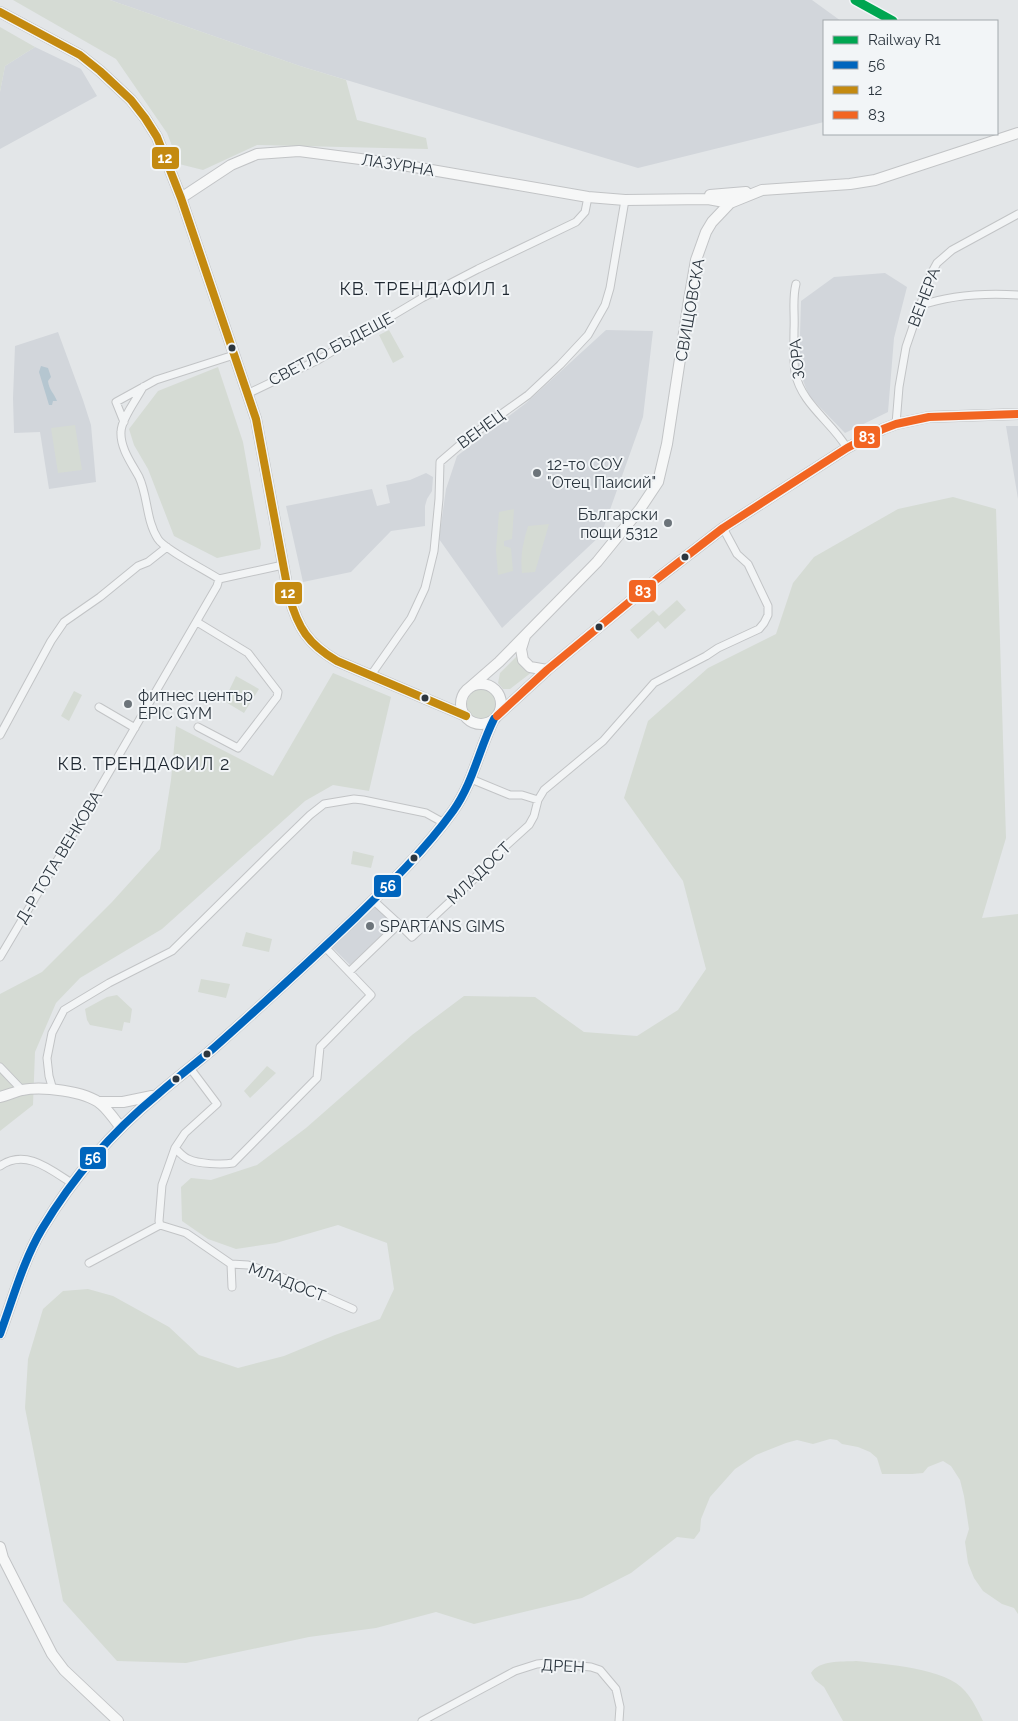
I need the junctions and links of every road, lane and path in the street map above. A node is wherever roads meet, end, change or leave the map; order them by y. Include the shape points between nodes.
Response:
1 (0, 12) edge
2 (1018, 133) edge
3 (762, 190) junction
4 (588, 197) junction
5 (181, 198) junction
6 (660, 199) junction
7 (626, 200) junction
8 (730, 202) junction
9 (1018, 214) edge
10 (796, 284) dead end
11 (1018, 295) edge
12 (919, 306) junction
13 (234, 356) junction
14 (143, 388) junction
15 (247, 394) junction
16 (1018, 414) edge
17 (124, 422) junction
18 (896, 424) junction
19 (847, 448) junction
20 (723, 528) junction
21 (167, 547) junction
22 (283, 565) junction
23 (219, 579) junction
24 (196, 622) junction
25 (527, 633) junction
26 (499, 662) junction
27 (547, 670) junction
28 (371, 675) junction
29 (526, 689) junction
30 (494, 691) junction
31 (467, 692) junction
32 (440, 704) junction
33 (99, 707) dead end
34 (495, 718) junction
35 (469, 719) junction
36 (198, 727) dead end
37 (135, 728) junction
38 (0, 735) edge
39 (478, 755) junction
40 (471, 779) junction
41 (538, 800) junction
42 (444, 823) junction
43 (373, 900) junction
44 (399, 924) junction
45 (325, 947) junction
46 (0, 957) edge
47 (349, 972) junction
48 (0, 1067) edge
49 (190, 1068) junction
50 (22, 1090) junction
51 (53, 1090) junction
52 (156, 1095) junction
53 (0, 1097) edge
54 (99, 1102) junction
55 (121, 1128) junction
56 (175, 1148) junction
57 (0, 1166) edge
58 (73, 1184) junction
59 (160, 1225) junction
60 (89, 1263) dead end
61 (230, 1264) junction
62 (232, 1287) dead end
63 (353, 1309) dead end
64 (0, 1334) edge
65 (0, 1546) edge
66 (118, 1721) edge
67 (422, 1721) edge
68 (619, 1721) edge

1 - 5 street via 80,54 131,100 157,137
2 - 3 street, СВИЩОВСКА via 875,180
3 - 6 street
3 - 8 street, СВИЩОВСКА
4 - 5 street, ЛАЗУРНА via 391,163 314,152 282,151 257,154 243,160
4 - 7 street, ЛАЗУРНА
4 - 15 street, СВЕТЛО БЪДЕЩЕ via 584,212 576,222 422,298 318,360
5 - 13 street
6 - 7 street, ЛАЗУРНА
6 - 8 street
7 - 28 street, ВЕНЕЦ via 610,288 599,318 588,335 528,395 440,462 434,551 425,588 411,618
8 - 25 street, СВИЩОВСКА via 706,232 696,260 658,482 597,562
9 - 12 street, ВЕНЕРА via 952,250 937,263
10 - 19 street, ЗОРА via 792,297 794,362 798,383
11 - 12 street via 965,296
12 - 18 street, ВЕНЕРА via 906,347
13 - 14 street via 156,380
13 - 15 street
14 - 17 street
14 - 17 street via 116,402
15 - 22 street via 256,419
16 - 18 street via 929,417
17 - 21 street via 120,431 126,455 141,482 158,539
18 - 19 street
19 - 20 street
20 - 27 street
20 - 41 street, МЛАДОСТ via 737,554 748,564 768,606 764,623 759,629 654,683 602,741 544,790
21 - 23 street
21 - 38 street via 64,622
22 - 23 street
22 - 28 street via 298,623 311,642 337,660
23 - 24 street, Д-Р ТОТА ВЕНКОВА
24 - 36 street via 248,653 278,692 238,748
24 - 37 street, Д-Р ТОТА ВЕНКОВА
25 - 26 street, СВИЩОВСКА
25 - 27 street via 522,649 523,660 530,666
26 - 30 street, СВИЩОВСКА via 494,674
26 - 31 street, СВИЩОВСКА
27 - 29 street
28 - 32 street
29 - 30 street via 513,694
29 - 34 street
30 - 31 street via 481,684
30 - 34 street via 501,705
31 - 32 street via 455,702
31 - 35 street via 462,705
32 - 35 street
33 - 37 street
34 - 35 street via 483,724
34 - 39 street
35 - 39 street via 478,734
37 - 46 street, Д-Р ТОТА ВЕНКОВА
39 - 40 street
40 - 41 street via 510,795
40 - 42 street
41 - 44 street, МЛАДОСТ via 529,825 412,936
42 - 43 street
42 - 51 street via 426,813 364,800 324,804 172,951 108,983 64,1010 52,1032 48,1058
43 - 44 street
43 - 45 street
44 - 47 street
45 - 47 street
45 - 49 street
47 - 56 street via 371,995 320,1047 317,1078 233,1163 190,1160
48 - 50 street
49 - 52 street
49 - 56 street via 217,1104 185,1133
50 - 51 street
50 - 53 street
51 - 54 street via 86,1096
52 - 54 street via 123,1102
52 - 55 street
54 - 55 street
55 - 58 street
56 - 59 street via 162,1185
57 - 58 street via 18,1158 32,1160
58 - 64 street via 34,1244
59 - 60 street
59 - 61 street, МЛАДОСТ via 186,1233
61 - 62 street
61 - 63 street, МЛАДОСТ via 248,1265 277,1275
65 - 66 street via 3,1558 52,1654 64,1670
67 - 68 street, ДРЕН via 515,1671 547,1663 600,1670 616,1688

